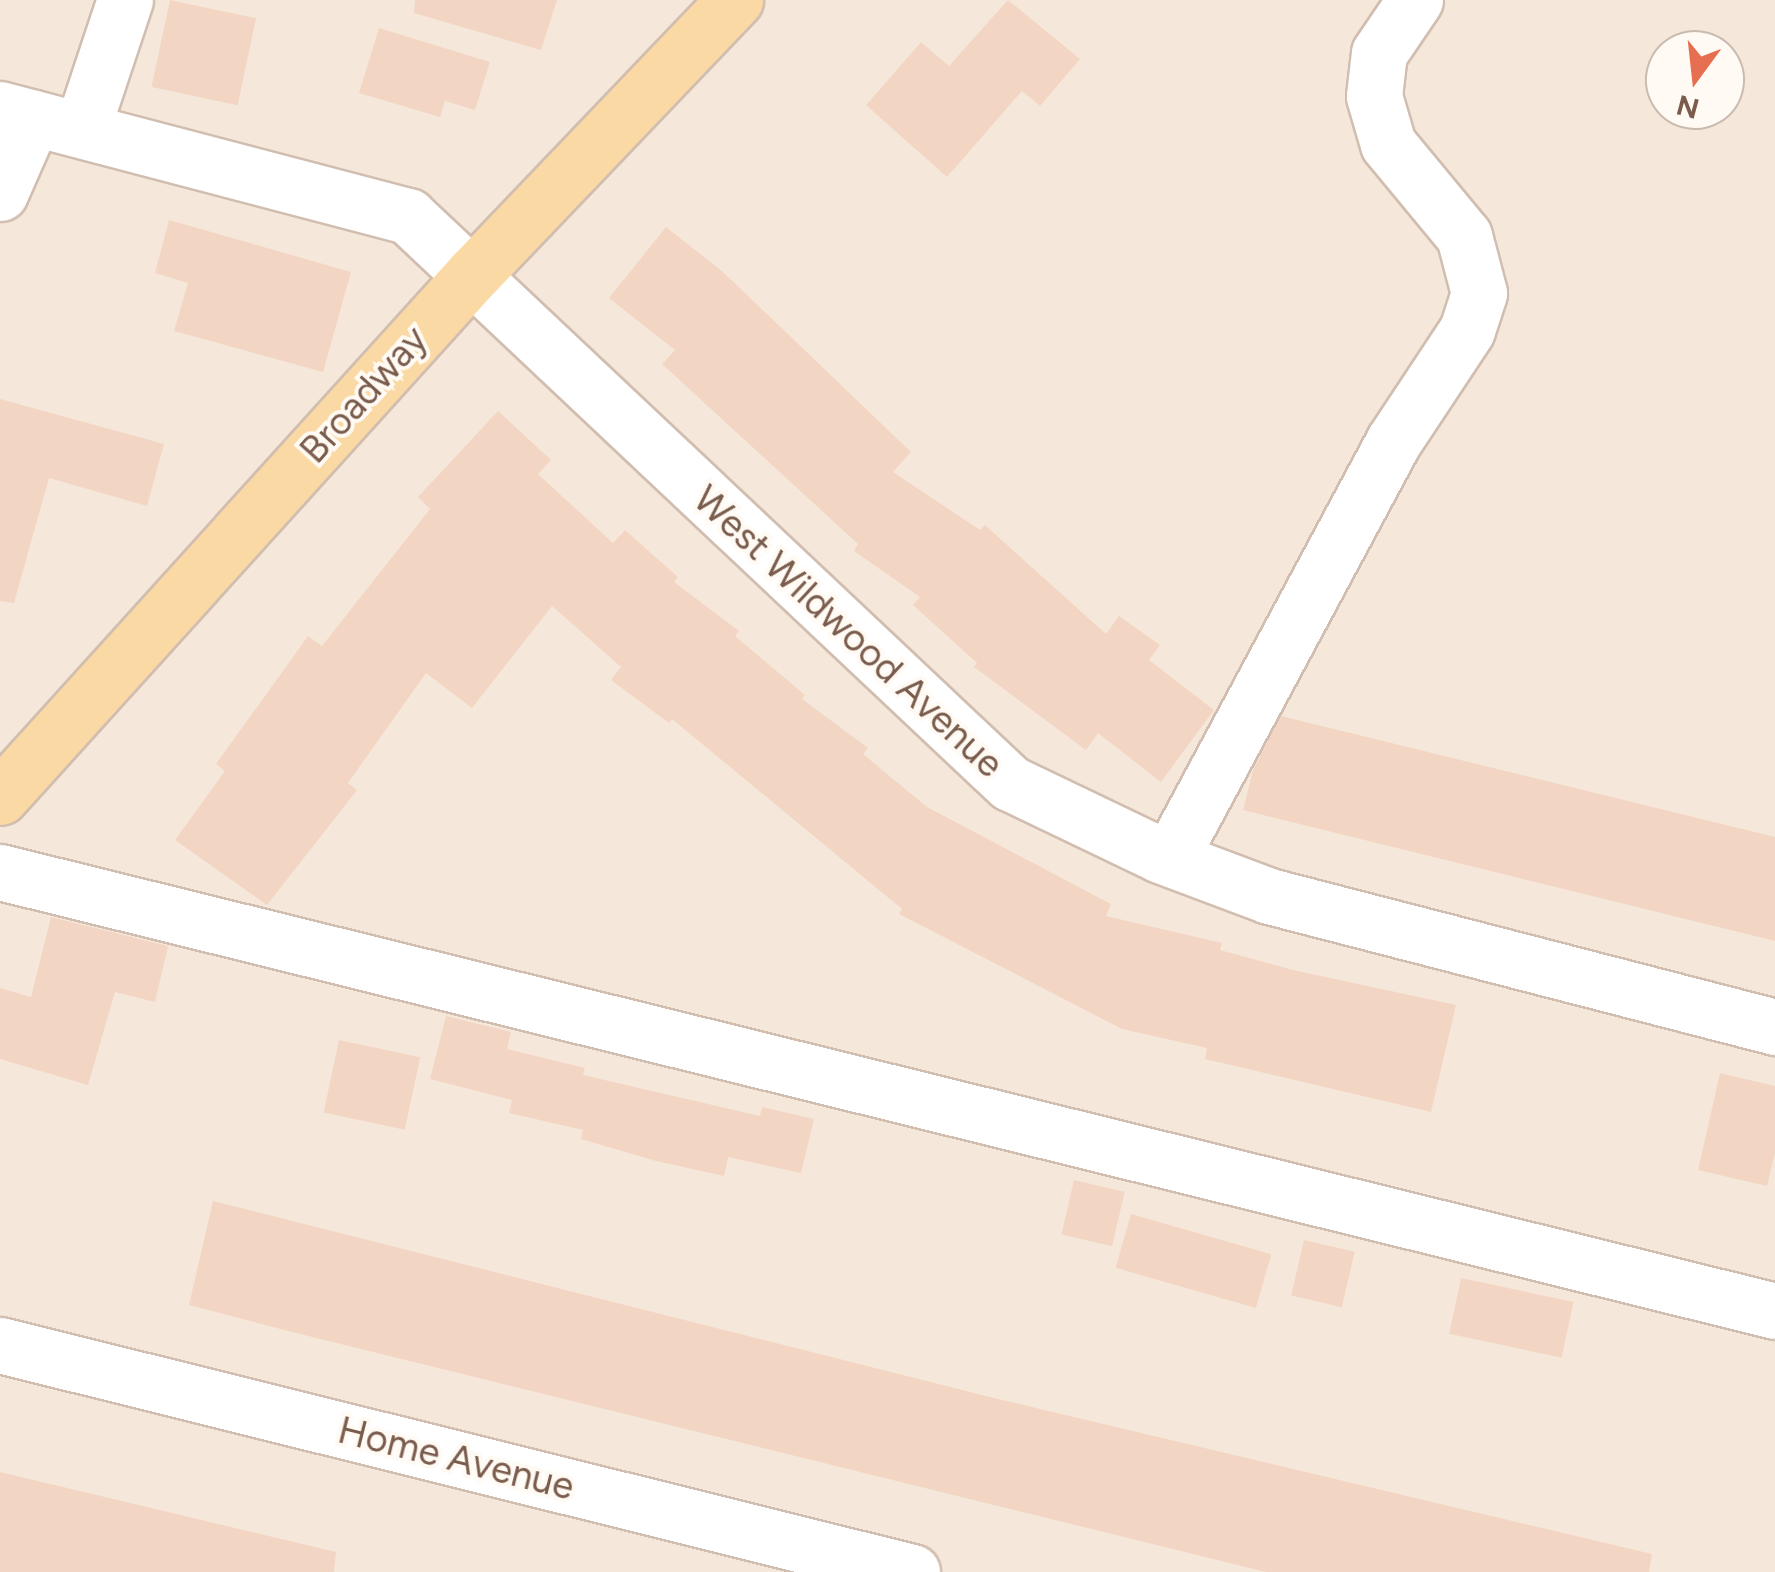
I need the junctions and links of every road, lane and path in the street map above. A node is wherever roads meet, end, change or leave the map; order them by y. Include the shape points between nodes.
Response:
1 (125, 0) edge
2 (735, 0) edge
3 (1414, 0) edge
4 (39, 119) edge
5 (0, 193) edge
6 (474, 273) junction
7 (0, 797) edge
8 (1170, 858) junction
9 (0, 872) edge
10 (1775, 1027) edge
11 (1775, 1312) edge
12 (0, 1345) edge
13 (912, 1572) edge

1 - 4 street
2 - 6 main road, Broadway
3 - 8 street via 1380,53 1374,96 1388,144 1464,236 1479,293 1467,330 1392,442
4 - 5 street
4 - 6 street, West Wildwood Avenue via 408,216
6 - 7 main road, Broadway
6 - 8 street, West Wildwood Avenue via 1010,783
8 - 10 street, West Wildwood Avenue via 1270,896
9 - 11 street
12 - 13 street, Home Avenue

